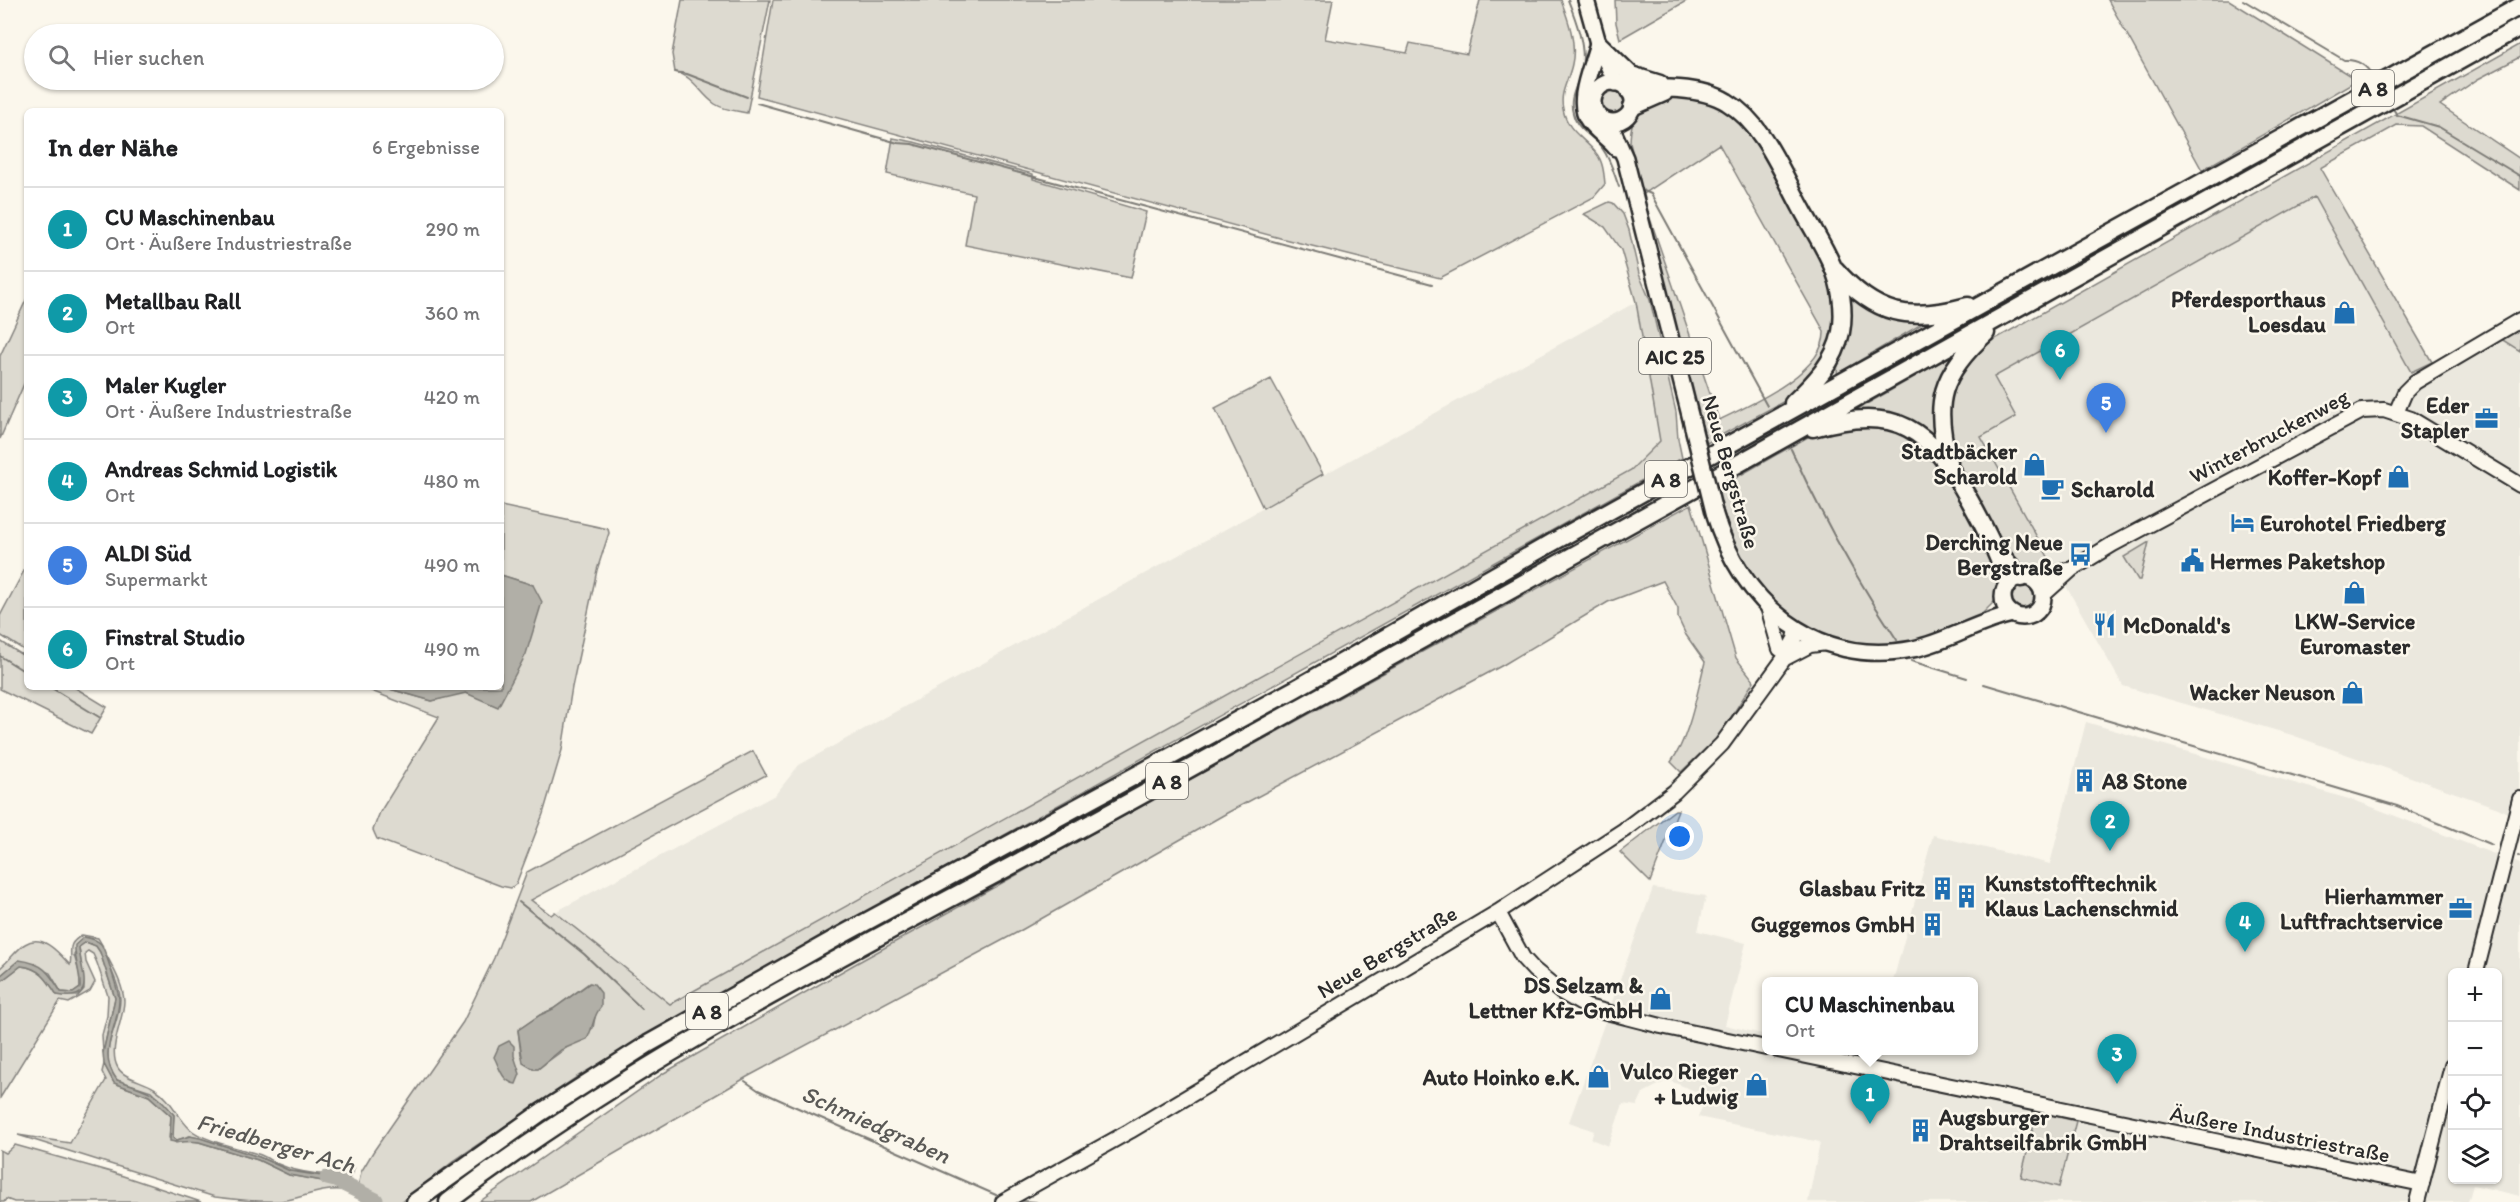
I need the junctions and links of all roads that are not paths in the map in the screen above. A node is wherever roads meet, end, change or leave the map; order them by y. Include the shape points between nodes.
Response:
1 (1586, 0) edge
2 (2520, 6) edge
3 (2520, 27) edge
4 (1598, 43) junction
5 (1600, 86) junction
6 (1681, 89) junction
7 (1625, 100) junction
8 (1609, 122) junction
9 (1625, 158) junction
10 (1833, 266) junction
11 (1993, 299) junction
12 (2007, 314) junction
13 (2520, 320) edge
14 (2396, 413) junction
15 (1777, 419) junction
16 (1786, 436) junction
17 (1950, 466) junction
18 (2520, 485) edge
19 (2072, 569) junction
20 (2017, 585) junction
21 (2043, 595) junction
22 (1768, 607) junction
23 (2013, 614) junction
24 (1974, 625) junction
25 (1797, 629) junction
26 (1827, 643) junction
27 (1782, 654) junction
28 (2520, 799) edge
29 (1498, 912) junction
30 (2477, 968) edge
31 (1762, 1047) edge
32 (1802, 1055) edge
33 (2449, 1076) edge
34 (2422, 1184) junction
35 (415, 1202) edge
36 (448, 1202) edge
37 (1003, 1202) edge
38 (2417, 1202) edge

1 - 4 main road, AIC 25
2 - 11 highway, A 8
3 - 12 highway, A 8
4 - 5 main road, AIC 25
4 - 6 highway via 1630,75
4 - 7 main road, AIC 25
4 - 9 main road via 1582,109 1591,124
5 - 7 main road
5 - 8 main road, AIC 25 via 1593,97 1593,108
6 - 7 highway
6 - 10 highway via 1725,100 1750,122
7 - 8 main road
7 - 9 main road, AIC 25
8 - 9 main road, AIC 25
9 - 22 main road, Neue Bergstraße / AIC 25, bridge via 1722,540 1748,586
10 - 11 highway via 1868,299 1905,314 1941,312
10 - 15 highway via 1842,309 1836,349 1821,375
11 - 15 highway, A 8
12 - 16 highway, A 8
12 - 17 highway via 1963,356 1946,386 1940,424
13 - 14 street via 2415,382 2405,392
14 - 18 street, Winterbruckenweg via 2440,435
14 - 19 street, Winterbruckenweg via 2362,411 2341,420
15 - 35 highway, A 8 via 648,1044 540,1113
16 - 17 highway via 1845,419 1893,422 1927,442
16 - 36 highway, A 8 via 711,1031 568,1117
17 - 20 highway
19 - 20 street, Winterbruckenweg
19 - 21 street, Winterbruckenweg
20 - 21 main road via 2038,584
20 - 23 main road via 2008,610
20 - 24 main road, Winterbruckenweg / AIC 25
21 - 23 main road via 2037,612 2025,617
22 - 25 main road, Neue Bergstraße / AIC 25
22 - 27 street, AIC 25
23 - 24 main road, Winterbruckenweg / AIC 25
24 - 26 main road, Winterbruckenweg / AIC 25 via 1932,644 1901,651 1872,651
25 - 26 main road, Winterbruckenweg / AIC 25
25 - 27 street, Neue Bergstraße / AIC 25 via 1796,639
26 - 27 street, AIC 25
27 - 29 street, Neue Bergstraße / AIC 25 via 1758,695 1709,759 1674,792 1624,830
28 - 30 street
29 - 31 street via 1523,958 1534,970 1587,1007
29 - 37 street, Neue Bergstraße / AIC 25
32 - 34 street, Äußere Industriestraße
33 - 34 street
34 - 38 street

